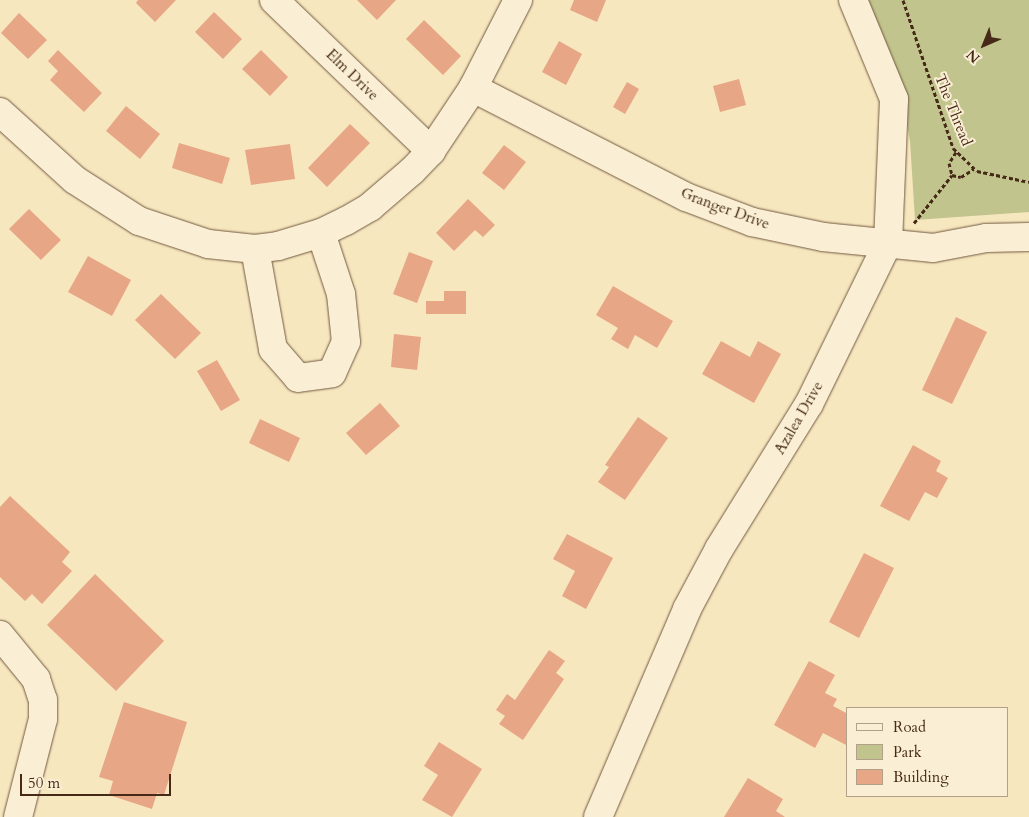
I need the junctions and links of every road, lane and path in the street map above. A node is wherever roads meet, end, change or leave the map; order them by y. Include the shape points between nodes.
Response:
1 (274, 0) edge
2 (518, 0) edge
3 (853, 0) edge
4 (903, 0) edge
5 (473, 88) junction
6 (0, 112) edge
7 (430, 150) junction
8 (956, 152) junction
9 (974, 169) junction
10 (952, 175) junction
11 (1029, 182) edge
12 (321, 233) junction
13 (1029, 237) edge
14 (900, 245) junction
15 (255, 249) junction
16 (0, 635) edge
17 (18, 817) edge
18 (598, 817) edge

1 - 7 street, Elm Drive
2 - 5 street
3 - 14 street, Azalea Drive via 894,98
4 - 8 path, The Thread
5 - 7 street
5 - 14 street, Granger Drive via 519,114 703,203 752,222 823,237
6 - 15 street via 75,180 116,209 185,238
7 - 12 street via 412,171 370,207
8 - 9 path, The Thread
8 - 10 path via 948,163
9 - 10 path via 961,178
9 - 11 path, The Thread via 998,178
10 - 14 path via 915,220
12 - 15 street via 278,246
12 - 15 street via 341,294 346,342 332,373 298,378 273,348
13 - 14 street, Granger Drive via 986,238 933,248
14 - 18 street, Azalea Drive via 809,404 719,549 687,609
16 - 17 street via 36,679 43,700 43,719

